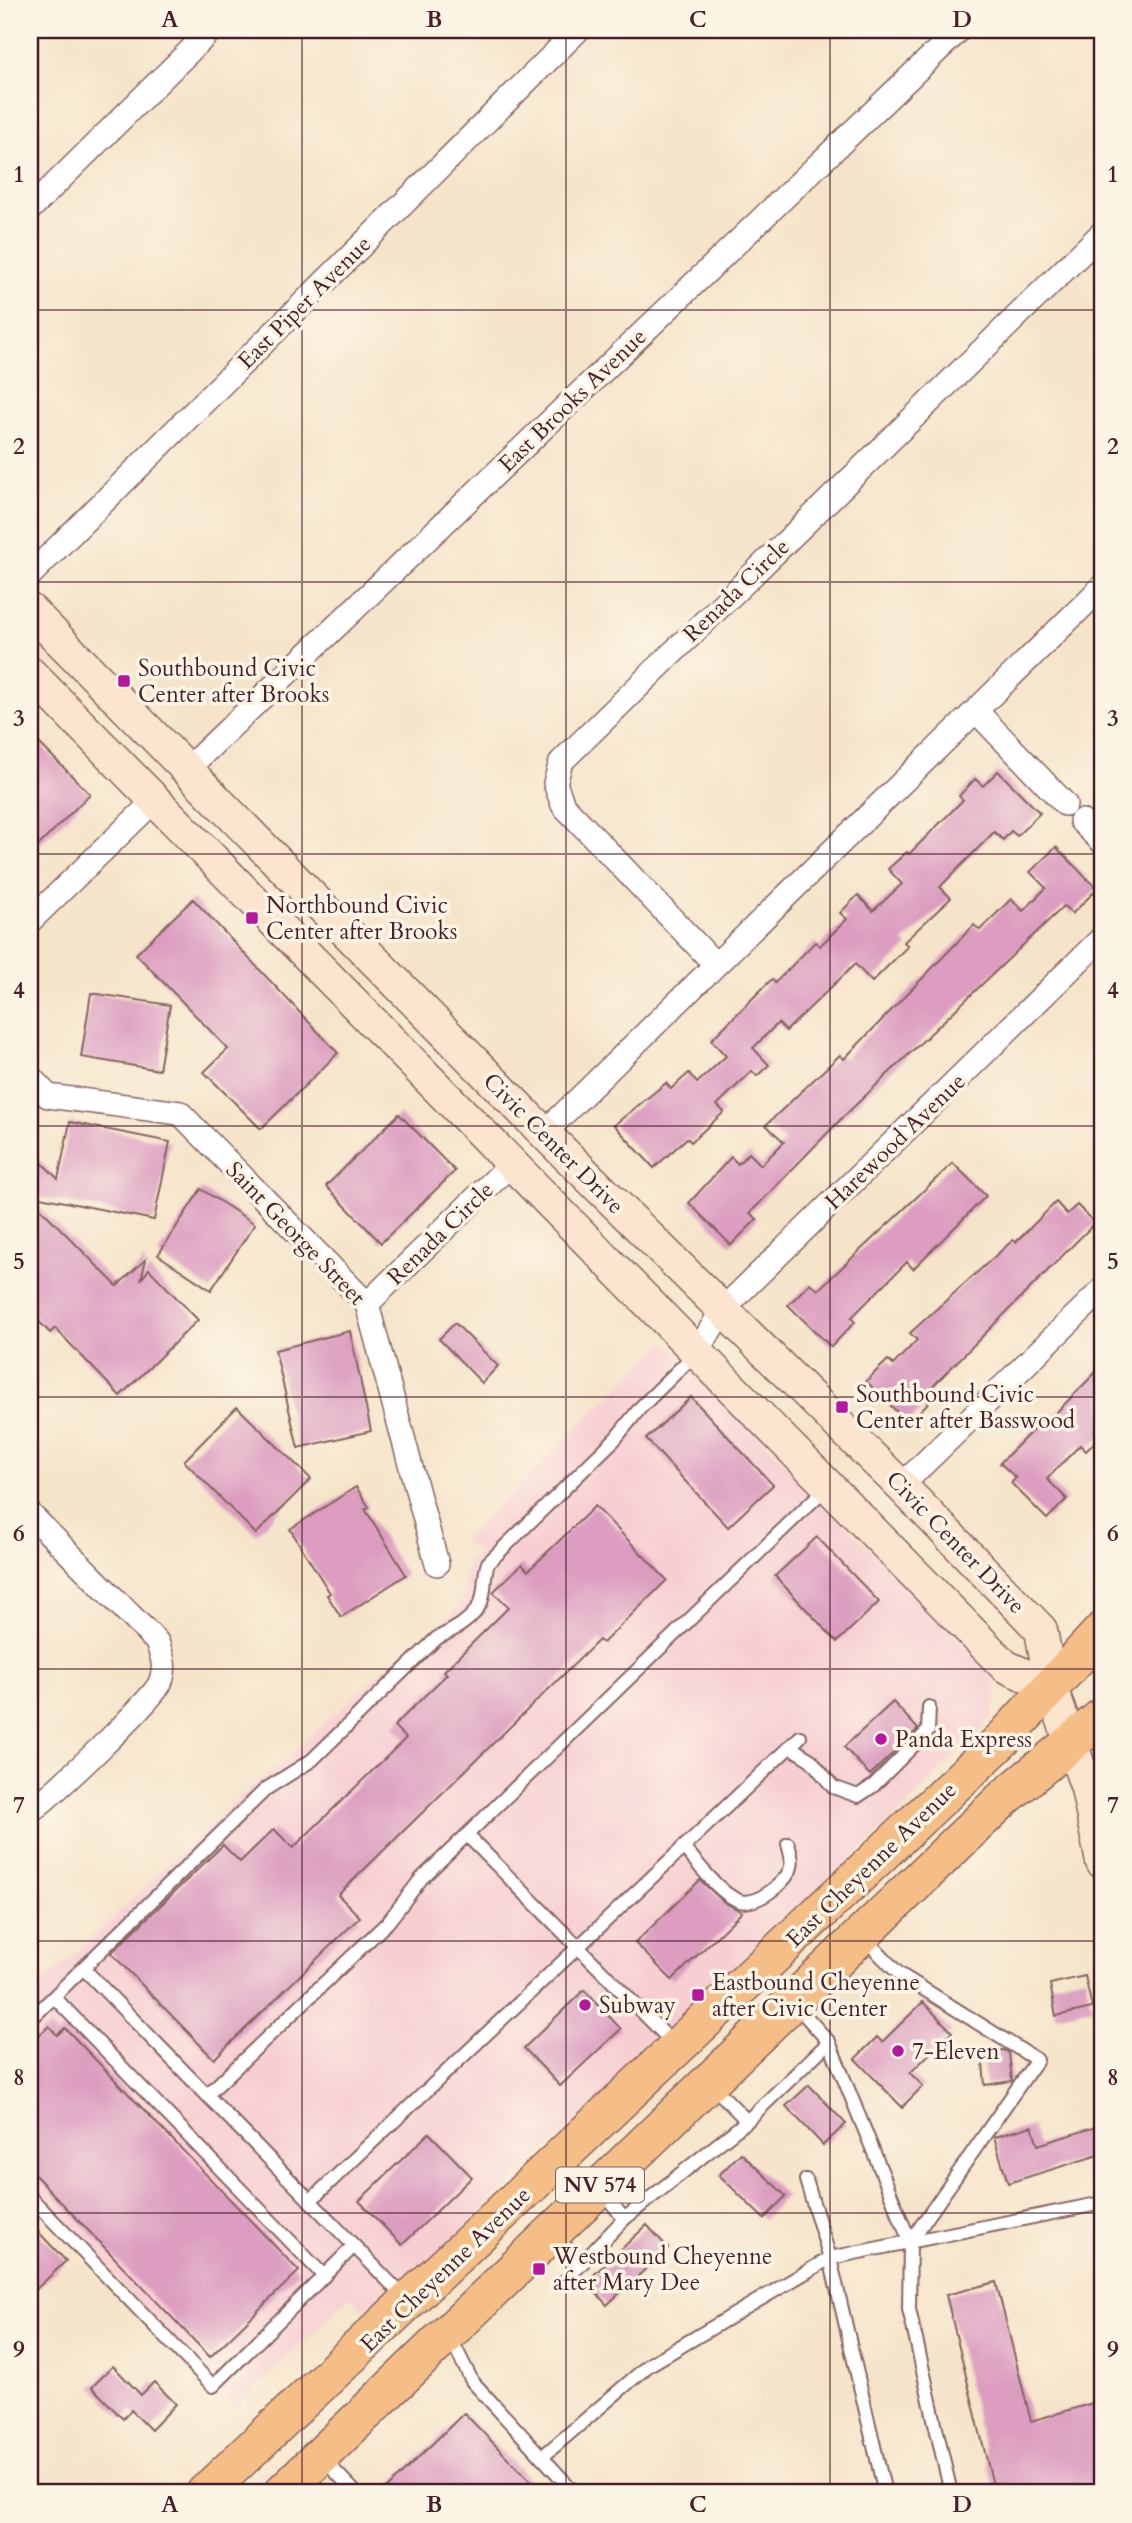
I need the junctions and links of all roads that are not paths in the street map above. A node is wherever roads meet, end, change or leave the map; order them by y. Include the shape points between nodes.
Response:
1 (211, 30) edge
2 (578, 30) edge
3 (959, 30) edge
4 (30, 209) edge
5 (1102, 233) edge
6 (30, 575) edge
7 (1102, 587) edge
8 (30, 610) edge
9 (30, 673) edge
10 (976, 712) junction
11 (106, 750) junction
12 (186, 771) junction
13 (156, 799) junction
14 (1065, 804) dead end
15 (1081, 821) dead end
16 (1102, 842) edge
17 (279, 866) junction
18 (30, 921) edge
19 (1102, 938) edge
20 (715, 964) junction
21 (412, 1061) junction
22 (30, 1077) edge
23 (544, 1133) junction
24 (512, 1163) junction
25 (630, 1219) junction
26 (1102, 1290) edge
27 (367, 1304) junction
28 (722, 1310) junction
29 (698, 1351) junction
30 (830, 1485) junction
31 (901, 1486) junction
32 (30, 1514) edge
33 (437, 1564) dead end
34 (1102, 1631) edge
35 (1051, 1687) junction
36 (929, 1707) dead end
37 (1102, 1717) edge
38 (800, 1737) dead end
39 (1072, 1743) junction
40 (790, 1747) junction
41 (30, 1811) edge
42 (467, 1835) junction
43 (788, 1844) dead end
44 (683, 1847) junction
45 (1102, 1862) edge
46 (860, 1934) junction
47 (796, 1935) junction
48 (577, 1947) junction
49 (83, 1968) junction
50 (54, 1997) junction
51 (792, 2000) junction
52 (30, 2020) edge
53 (829, 2042) junction
54 (678, 2048) junction
55 (708, 2081) junction
56 (207, 2095) junction
57 (747, 2121) junction
58 (806, 2180) dead end
59 (598, 2186) junction
60 (30, 2197) edge
61 (310, 2201) junction
62 (1102, 2203) edge
63 (497, 2219) junction
64 (624, 2219) junction
65 (550, 2232) junction
66 (910, 2242) junction
67 (354, 2246) junction
68 (830, 2258) junction
69 (582, 2263) junction
70 (324, 2276) junction
71 (563, 2283) dead end
72 (410, 2303) junction
73 (449, 2333) junction
74 (319, 2388) junction
75 (349, 2428) junction
76 (321, 2456) junction
77 (541, 2457) junction
78 (205, 2493) edge
79 (241, 2493) edge
80 (282, 2493) edge
81 (356, 2493) edge
82 (575, 2493) edge
83 (885, 2493) edge
84 (951, 2493) edge

1 - 4 street
2 - 6 street, East Piper Avenue
3 - 12 street, East Brooks Avenue
5 - 20 street, Renada Circle via 561,762 555,783 563,805
7 - 10 street
8 - 12 main road, Civic Center Drive
9 - 11 main road, Civic Center Drive
10 - 14 street
10 - 20 street
11 - 12 main road via 123,741 163,776 171,779
11 - 13 main road, Civic Center Drive
12 - 17 main road, Civic Center Drive
13 - 17 main road via 197,810 251,863
13 - 18 street
13 - 21 main road, Civic Center Drive
15 - 16 street
17 - 23 main road, Civic Center Drive
19 - 28 street, Harewood Avenue
20 - 23 street
21 - 23 main road via 518,1135
21 - 24 main road, Civic Center Drive
22 - 27 street, Saint George Street via 48,1096 180,1113
23 - 25 main road, Civic Center Drive
24 - 25 main road via 542,1162
24 - 27 street, Renada Circle
24 - 29 main road, Civic Center Drive
25 - 28 main road, Civic Center Drive
26 - 31 street
27 - 33 street, Saint George Street
28 - 29 street, Harewood Avenue
28 - 31 main road, Civic Center Drive
29 - 30 main road, Civic Center Drive
29 - 49 lane via 488,1563 482,1602 469,1618 437,1638 312,1760 266,1789
30 - 35 main road, Civic Center Drive via 1005,1666
30 - 42 lane
31 - 35 main road, Civic Center Drive via 1041,1630
32 - 41 street via 157,1642 165,1663 160,1684 144,1705
34 - 35 main road, East Cheyenne Avenue / NV 574
35 - 39 main road, Civic Center Drive
35 - 47 main road, East Cheyenne Avenue / NV 574 via 1006,1736
36 - 40 lane via 928,1731 858,1796 833,1787 811,1760
37 - 39 main road, East Cheyenne Avenue / NV 574
38 - 40 lane
39 - 45 main road, Civic Center Drive via 1087,1788
39 - 46 main road, East Cheyenne Avenue / NV 574 via 1004,1798
40 - 44 lane
42 - 48 lane
42 - 56 lane via 421,1880 388,1922
43 - 44 lane via 791,1869 758,1899 741,1902 725,1892
44 - 48 lane
46 - 51 main road, East Cheyenne Avenue / NV 574
46 - 66 lane via 898,1973 1037,2060
47 - 54 main road, East Cheyenne Avenue / NV 574
47 - 55 main road via 707,2057
48 - 54 lane
48 - 61 lane
49 - 50 lane
49 - 56 lane
50 - 52 lane
50 - 70 lane
51 - 53 lane
51 - 55 main road, East Cheyenne Avenue / NV 574
53 - 57 lane
53 - 66 lane
54 - 59 main road via 670,2087
54 - 63 main road, East Cheyenne Avenue / NV 574
55 - 57 lane
55 - 59 main road, East Cheyenne Avenue / NV 574
56 - 61 lane
57 - 64 lane
58 - 68 lane
59 - 64 lane
59 - 65 main road, East Cheyenne Avenue / NV 574
60 - 70 lane via 213,2386
61 - 67 lane
62 - 66 lane
63 - 72 main road, East Cheyenne Avenue / NV 574
63 - 73 main road via 475,2262
64 - 69 lane
65 - 69 lane
65 - 73 main road, East Cheyenne Avenue / NV 574
66 - 68 lane
66 - 84 lane via 909,2309
67 - 70 lane
67 - 72 lane
68 - 77 lane via 649,2365
68 - 83 lane
69 - 71 lane
72 - 74 main road, East Cheyenne Avenue / NV 574
72 - 75 main road via 417,2319
73 - 75 main road, East Cheyenne Avenue / NV 574
73 - 77 lane via 472,2381
74 - 78 main road, East Cheyenne Avenue / NV 574
74 - 79 main road via 319,2403 307,2423
75 - 76 main road, East Cheyenne Avenue / NV 574
76 - 80 main road, East Cheyenne Avenue / NV 574
76 - 81 lane
77 - 82 lane

